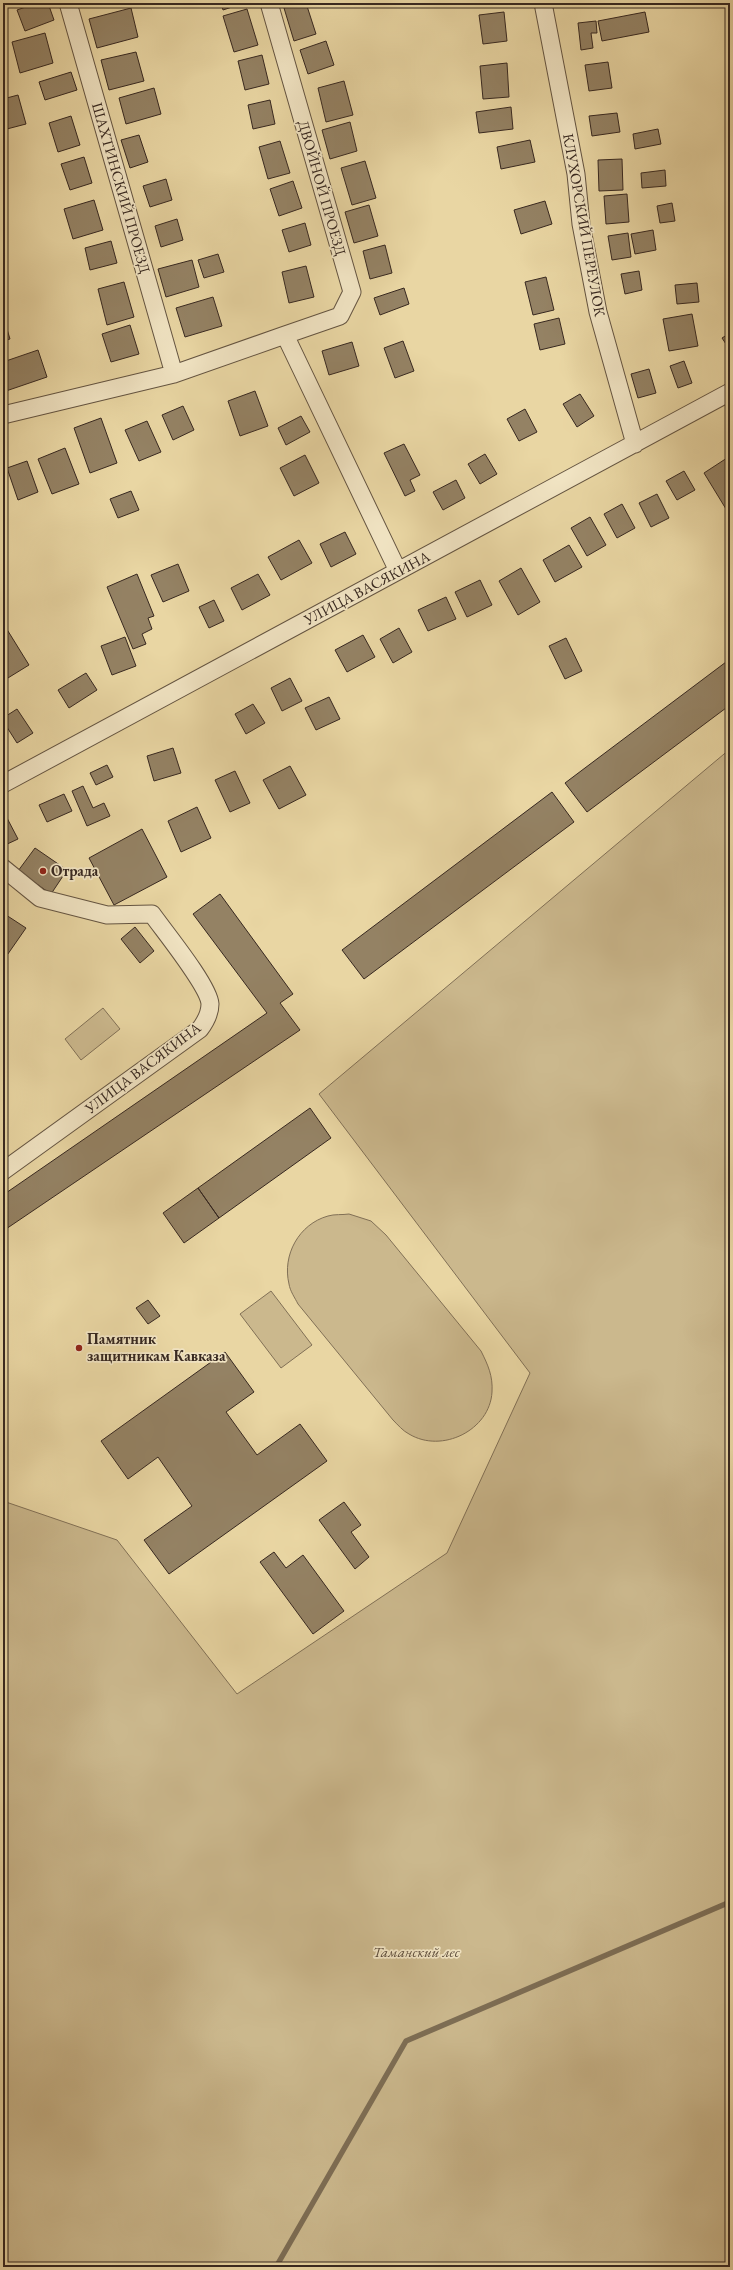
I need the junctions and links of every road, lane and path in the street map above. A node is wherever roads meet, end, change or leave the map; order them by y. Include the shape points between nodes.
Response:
1 (68, 3) edge
2 (270, 3) edge
3 (543, 3) edge
4 (285, 335) junction
5 (174, 374) junction
6 (730, 392) edge
7 (3, 415) edge
8 (635, 444) junction
9 (398, 571) junction
10 (3, 784) edge
11 (3, 868) edge
12 (3, 1171) edge

1 - 5 street, ШАХТИНСКИЙ ПРОЕЗД
2 - 4 street, ДВОЙНОЙ ПРОЕЗД via 352,292 340,316
3 - 8 street, КЛУХОРСКИЙ ПЕРЕУЛОК via 576,174 581,224 598,312
4 - 5 street, ДВОЙНОЙ ПРОЕЗД
4 - 9 street
5 - 7 street, ДВОЙНОЙ ПРОЕЗД
6 - 8 street, УЛИЦА ВАСЯКИНА
8 - 9 street, УЛИЦА ВАСЯКИНА
9 - 10 street, УЛИЦА ВАСЯКИНА
11 - 12 street, УЛИЦА ВАСЯКИНА via 40,898 107,915 152,914 204,987 210,1003 208,1018 200,1029

